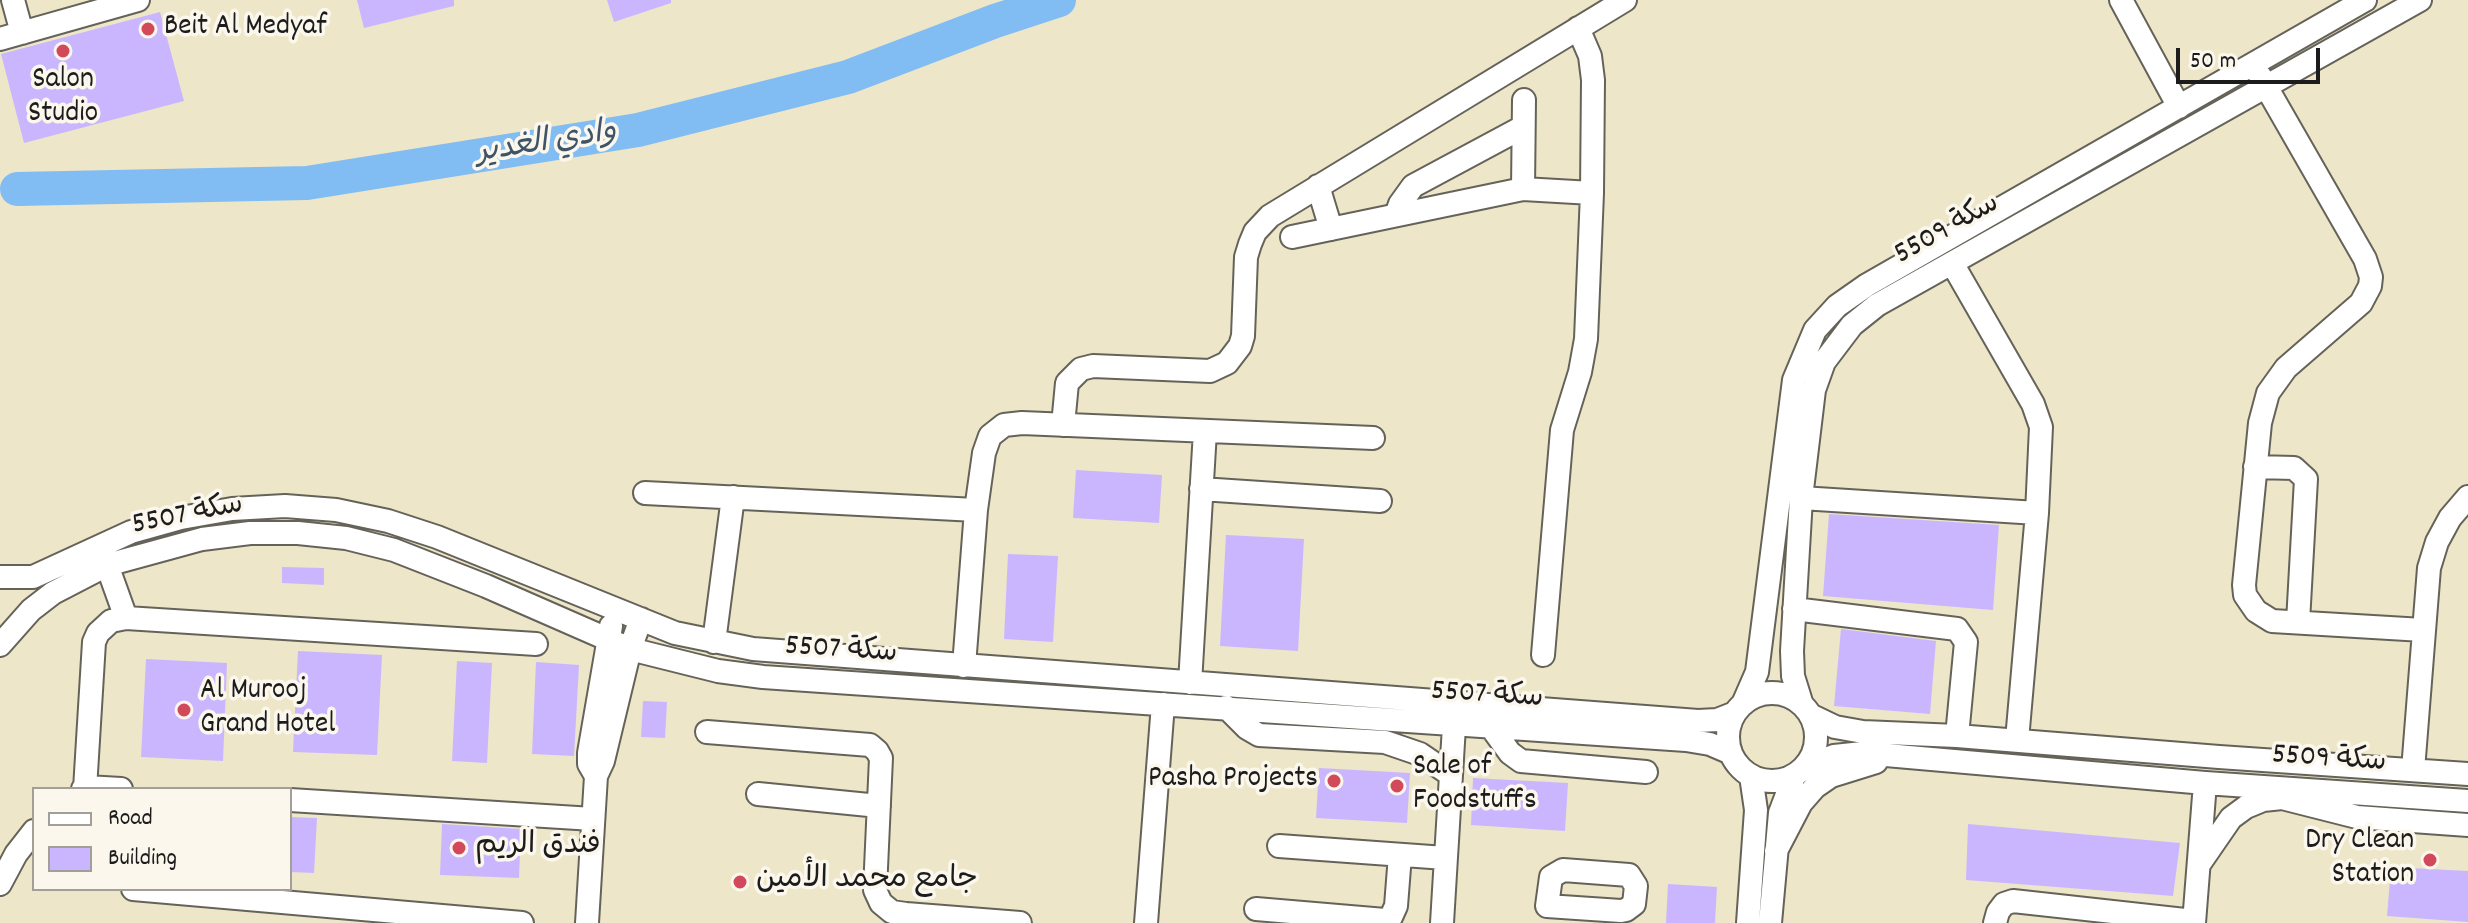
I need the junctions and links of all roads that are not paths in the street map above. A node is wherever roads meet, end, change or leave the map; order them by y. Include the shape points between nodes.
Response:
1 (13, 0) edge
2 (138, 0) edge
3 (1625, 0) edge
4 (2121, 0) edge
5 (2365, 0) edge
6 (2420, 0) edge
7 (1578, 28) junction
8 (22, 33) junction
9 (0, 39) edge
10 (2254, 65) junction
11 (2265, 86) junction
12 (1524, 100) dead end
13 (2179, 107) junction
14 (1523, 127) junction
15 (1318, 186) junction
16 (1523, 189) junction
17 (1592, 193) junction
18 (1396, 215) junction
19 (1331, 229) junction
20 (1292, 237) dead end
21 (1952, 263) junction
22 (1063, 425) junction
23 (1205, 431) junction
24 (1373, 438) dead end
25 (2255, 467) junction
26 (1201, 489) junction
27 (645, 493) dead end
28 (733, 497) junction
29 (2468, 497) edge
30 (1801, 498) junction
31 (1380, 501) dead end
32 (976, 510) junction
33 (2037, 513) junction
34 (107, 565) junction
35 (0, 577) edge
36 (1794, 609) junction
37 (616, 610) junction
38 (126, 618) junction
39 (641, 619) junction
40 (2298, 622) junction
41 (2423, 630) junction
42 (606, 639) junction
43 (714, 642) junction
44 (536, 644) dead end
45 (0, 645) edge
46 (630, 649) junction
47 (1543, 655) dead end
48 (964, 666) junction
49 (1190, 683) junction
50 (1163, 704) junction
51 (1226, 707) junction
52 (1739, 708) junction
53 (1806, 710) junction
54 (1454, 726) junction
55 (1491, 727) junction
56 (707, 732) dead end
57 (1957, 736) junction
58 (2017, 740) junction
59 (1731, 753) junction
60 (1902, 755) junction
61 (2413, 770) junction
62 (1800, 771) junction
63 (1646, 772) dead end
64 (2468, 774) edge
65 (1451, 775) junction
66 (596, 776) junction
67 (1751, 776) junction
68 (2205, 783) junction
69 (85, 787) edge
70 (758, 794) dead end
71 (2301, 796) junction
72 (292, 800) edge
73 (2468, 801) edge
74 (879, 806) junction
75 (593, 819) junction
76 (2468, 825) edge
77 (32, 834) edge
78 (1279, 846) dead end
79 (1776, 851) junction
80 (1400, 855) junction
81 (1445, 858) junction
82 (2200, 863) junction
83 (0, 884) edge
84 (156, 891) edge
85 (1256, 909) dead end
86 (2194, 922) edge
87 (522, 923) edge
88 (587, 923) edge
89 (1020, 923) edge
90 (1146, 923) edge
91 (1442, 923) edge
92 (1748, 923) edge
93 (1770, 923) edge
94 (1995, 923) edge

1 - 8 street
2 - 8 street
3 - 7 street
4 - 13 street
5 - 10 street, سكة 5509
6 - 11 street, سكة 5509
7 - 15 street
7 - 17 street via 1592,68
8 - 9 street
10 - 11 street
10 - 13 street, سكة 5509
11 - 21 street, سكة 5509
11 - 25 street via 2371,277 2361,303 2276,380 2262,408
12 - 14 street
13 - 52 street, سكة 5509 via 1867,285 1815,330 1794,380 1757,672
14 - 16 street
14 - 18 street via 1413,186
15 - 19 street
15 - 22 street via 1270,216 1255,232 1246,257 1243,336 1227,363 1210,371 1081,369 1067,383
16 - 17 street
16 - 18 street
17 - 47 street via 1586,339 1562,430
18 - 19 street
19 - 20 street
21 - 30 street, سكة 5509 via 1877,305 1852,325 1824,362 1814,390
21 - 33 street via 2038,416 2042,440
22 - 23 street
22 - 32 street via 1013,423 997,430 986,444
23 - 24 street
23 - 26 street
25 - 40 street via 2245,595 2263,617
25 - 40 street via 2294,468 2306,479
26 - 31 street
26 - 49 street
27 - 28 street
28 - 32 street
28 - 43 street
29 - 41 street via 2437,542
30 - 33 street
30 - 36 street, سكة 5509
32 - 48 street
33 - 58 street
34 - 38 street
34 - 42 street, سكة 5507 via 202,539 250,533 346,538 439,567
34 - 45 street, سكة 5507 via 53,593
35 - 37 street, سكة 5507 via 33,577 131,532 181,518 285,506 388,521
36 - 53 street, سكة 5509 via 1791,663
36 - 57 street via 1957,629 1966,642
37 - 39 street, سكة 5507
37 - 42 street
38 - 44 street
38 - 69 street via 105,625 94,642
39 - 43 street, سكة 5507
39 - 46 street
40 - 41 street
41 - 61 street
42 - 46 street, سكة 5507
42 - 66 street via 589,753
43 - 48 street, سكة 5507
46 - 50 street, سكة 5507 via 763,677
46 - 66 street
48 - 49 street, سكة 5507
49 - 52 street, سكة 5507 via 1698,721 1717,720
50 - 51 street, سكة 5507
50 - 90 street
51 - 54 street, سكة 5507
51 - 65 street via 1259,735 1385,742 1420,754
52 - 53 street via 1766,694 1791,698
52 - 59 street via 1729,726
53 - 57 street, سكة 5509 via 1849,731
53 - 62 street via 1816,741
54 - 55 street, سكة 5507
54 - 65 street
55 - 59 street, سكة 5507 via 1686,740
55 - 63 street via 1521,761
56 - 74 street via 870,745 881,758
57 - 58 street, سكة 5509
58 - 61 street, سكة 5509
59 - 67 street
60 - 62 street, سكة 5509 via 1848,753
60 - 68 street, سكة 5509
60 - 79 street via 1850,768 1815,787
61 - 64 street, سكة 5509
62 - 67 street via 1780,781
62 - 79 street via 1783,800
65 - 81 street
66 - 75 street
67 - 92 street via 1756,810
68 - 71 street, سكة 5509
68 - 82 street
70 - 74 street
71 - 73 street, سكة 5509
71 - 76 street via 2322,810 2357,817
71 - 82 street via 2246,807 2231,818
72 - 75 street
74 - 89 street via 875,890 881,903 892,912
75 - 88 street
77 - 83 street
78 - 80 street
79 - 93 street
80 - 81 street
80 - 85 street via 1396,906 1385,920
81 - 91 street
82 - 86 street
84 - 87 street
86 - 94 street via 2013,901 2004,904

